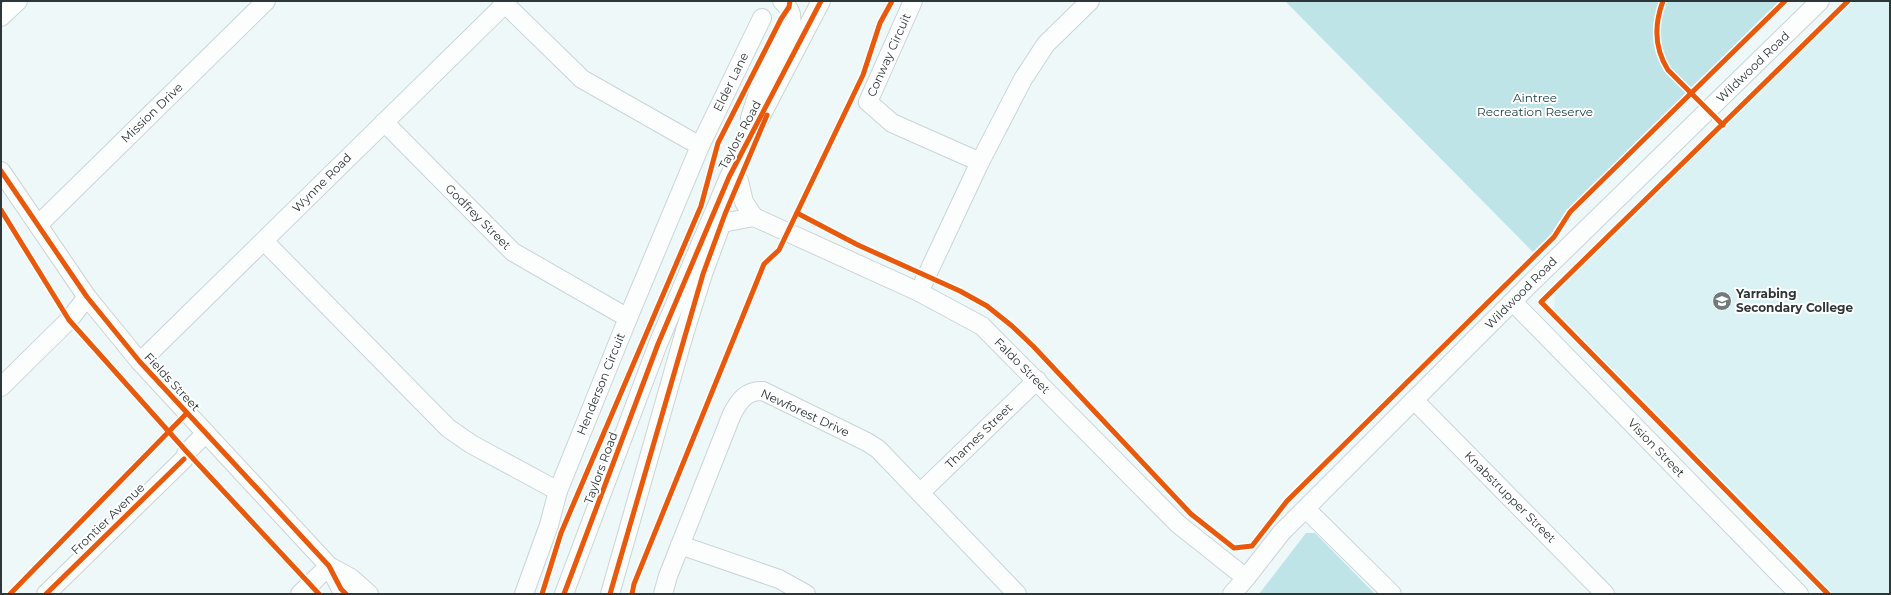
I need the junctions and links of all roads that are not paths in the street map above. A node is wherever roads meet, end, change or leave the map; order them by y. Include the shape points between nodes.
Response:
1 (18, 1) edge
2 (266, 1) edge
3 (782, 1) edge
4 (821, 1) edge
5 (913, 1) edge
6 (1090, 1) edge
7 (1820, 1) edge
8 (503, 2) edge
9 (1, 17) edge
10 (762, 18) dead end
11 (384, 122) junction
12 (700, 146) junction
13 (980, 162) junction
14 (1, 170) edge
15 (734, 179) junction
16 (754, 217) junction
17 (722, 222) junction
18 (38, 225) junction
19 (264, 240) junction
20 (919, 292) junction
21 (87, 298) junction
22 (1513, 302) junction
23 (628, 318) junction
24 (140, 362) junction
25 (1037, 380) junction
26 (1, 387) edge
27 (1414, 400) junction
28 (206, 433) junction
29 (558, 491) junction
30 (920, 492) junction
31 (1306, 508) junction
32 (680, 545) junction
33 (329, 566) junction
34 (1246, 578) junction
35 (612, 591) edge
36 (46, 594) edge
37 (300, 594) edge
38 (346, 594) edge
39 (369, 594) edge
40 (524, 594) edge
41 (564, 594) edge
42 (663, 594) edge
43 (806, 594) edge
44 (1017, 594) edge
45 (1232, 594) edge
46 (1392, 594) edge
47 (1605, 594) edge
48 (1799, 594) edge

1 - 9 street
2 - 18 street, Mission Drive
3 - 15 street via 792,13 793,19 760,90
4 - 15 street, Taylors Road
5 - 13 street, Conway Circuit via 868,102 892,123
6 - 13 street via 1046,44 1024,79
7 - 22 street, Wildwood Road
8 - 11 street, Wynne Road
8 - 12 street via 582,79
10 - 12 street, Elder Lane
11 - 19 street, Wynne Road
11 - 23 street, Godfrey Street via 513,252
12 - 23 street, Henderson Circuit
13 - 20 street
14 - 18 street, Fields Street
15 - 16 street
15 - 17 street, Taylors Road
15 - 41 street, Taylors Road via 658,344
16 - 17 street
16 - 20 street, Faldo Street
17 - 35 street, Taylors Road via 685,331
18 - 21 street, Fields Street
19 - 24 street, Wynne Road
19 - 29 street via 448,428 471,444
20 - 25 street, Faldo Street via 982,326
21 - 24 street, Fields Street
21 - 26 street via 70,320
22 - 27 street, Wildwood Road
22 - 48 street, Vision Street
23 - 29 street, Henderson Circuit
24 - 28 street, Fields Street
25 - 30 street, Thames Street
25 - 34 street, Faldo Street via 1178,524
27 - 31 street, Wildwood Road
27 - 47 street, Knabstrupper Street
28 - 33 street, Fields Street
28 - 36 street, Frontier Avenue via 187,452 184,459
29 - 40 street, Henderson Circuit via 549,525
30 - 32 street, Newforest Drive via 878,449 867,442 763,391 756,391 743,397 732,414
30 - 44 street, Newforest Drive
31 - 34 street, Wildwood Road via 1281,533
31 - 46 street
32 - 42 street, Newforest Drive
32 - 43 street via 779,579
33 - 37 street
33 - 38 street, Fields Street
33 - 39 street, Fields Street via 350,578
34 - 45 street, Wildwood Road

